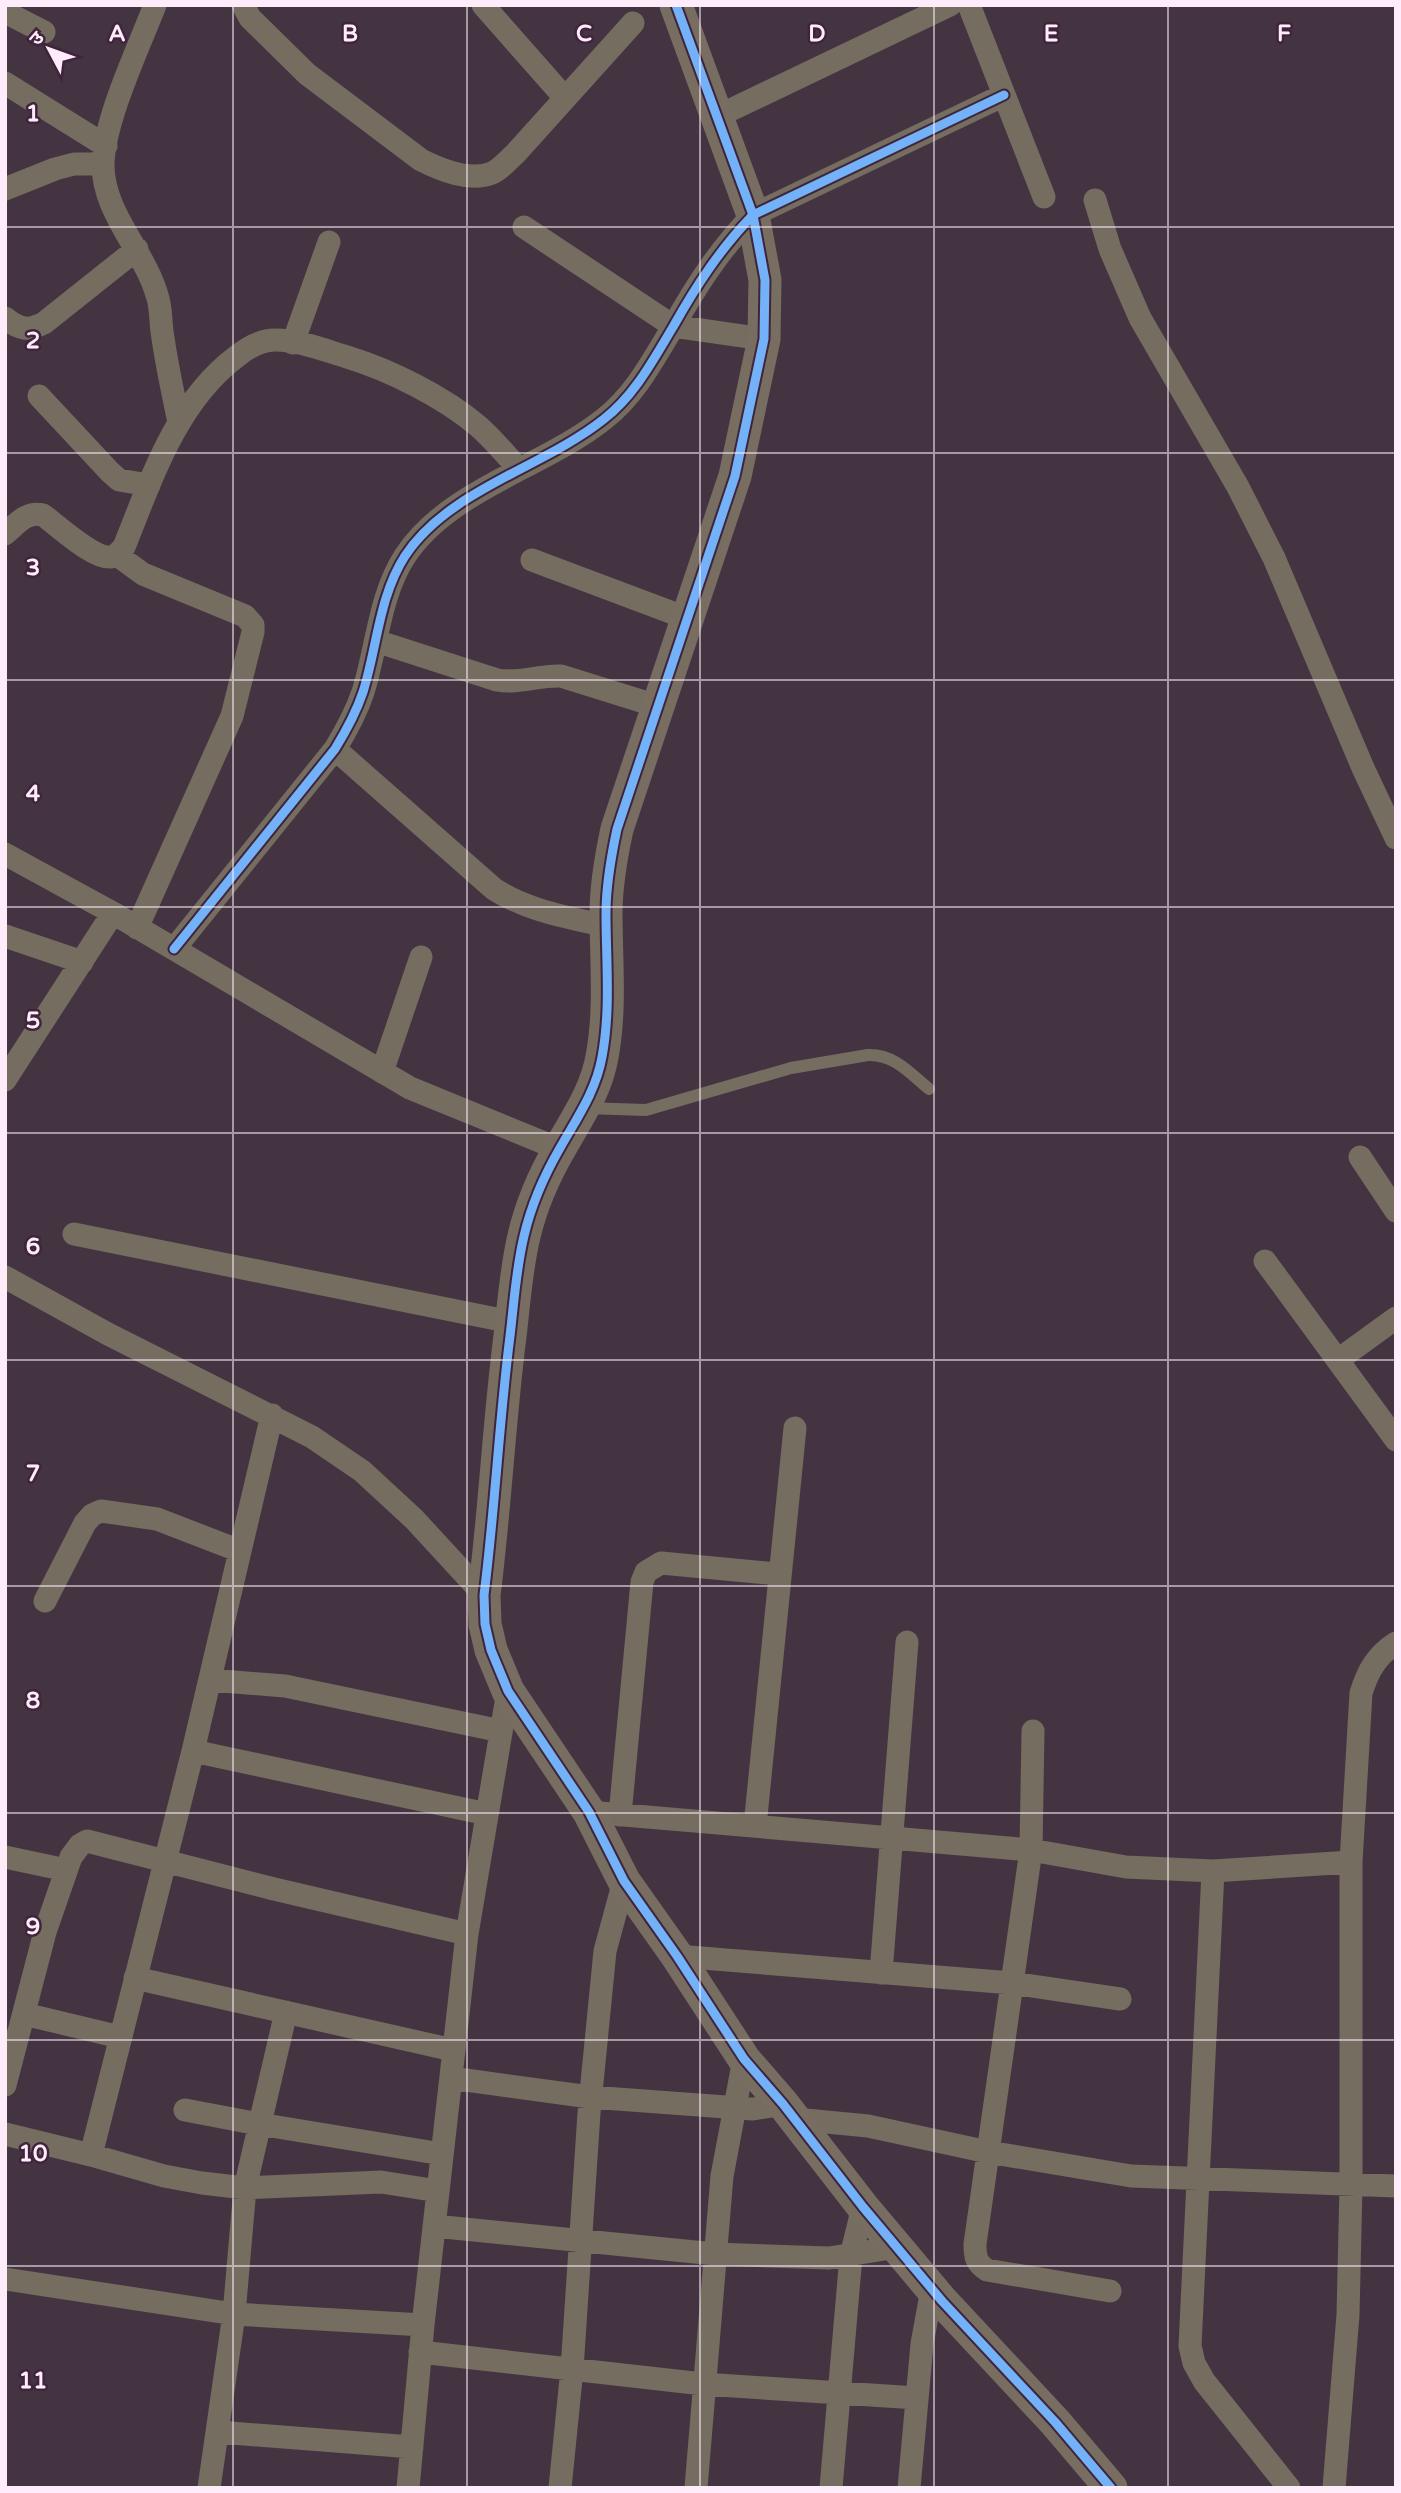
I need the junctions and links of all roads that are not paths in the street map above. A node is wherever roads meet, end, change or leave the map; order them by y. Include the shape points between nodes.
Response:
1 (155, 5) edge
2 (243, 5) edge
3 (483, 5) edge
4 (676, 5) edge
5 (950, 5) edge
6 (969, 5) edge
7 (5, 12) edge
8 (633, 23) dead end
9 (44, 33) dead end
10 (5, 83) edge
11 (1004, 95) junction
12 (565, 98) junction
13 (718, 116) junction
14 (104, 155) junction
15 (5, 189) edge
16 (1045, 197) dead end
17 (1095, 200) dead end
18 (753, 215) junction
19 (524, 227) dead end
20 (329, 242) dead end
21 (137, 249) junction
22 (5, 318) edge
23 (673, 326) junction
24 (764, 339) junction
25 (293, 343) junction
26 (39, 396) dead end
27 (179, 422) junction
28 (519, 469) junction
29 (149, 485) junction
30 (5, 534) edge
31 (117, 555) junction
32 (532, 560) dead end
33 (689, 619) junction
34 (376, 641) junction
35 (657, 706) junction
36 (335, 749) junction
37 (1396, 838) edge
38 (5, 854) edge
39 (113, 913) junction
40 (606, 926) junction
41 (137, 928) junction
42 (5, 936) edge
43 (174, 949) junction
44 (421, 957) dead end
45 (82, 962) junction
46 (382, 1072) junction
47 (5, 1080) edge
48 (929, 1088) dead end
49 (585, 1108) junction
50 (559, 1149) junction
51 (1360, 1157) dead end
52 (1396, 1211) edge
53 (74, 1234) dead end
54 (1265, 1261) dead end
55 (5, 1277) edge
56 (1396, 1318) edge
57 (511, 1322) junction
58 (1338, 1360) junction
59 (272, 1415) junction
60 (795, 1428) dead end
61 (1396, 1440) edge
62 (240, 1551) junction
63 (778, 1574) junction
64 (484, 1595) junction
65 (45, 1601) dead end
66 (907, 1642) dead end
67 (1396, 1643) edge
68 (210, 1680) junction
69 (508, 1691) junction
70 (501, 1731) junction
71 (1033, 1731) dead end
72 (193, 1751) junction
73 (605, 1813) junction
74 (487, 1814) junction
75 (755, 1826) junction
76 (892, 1837) junction
77 (1031, 1850) junction
78 (5, 1857) edge
79 (165, 1859) junction
80 (1350, 1862) junction
81 (66, 1870) junction
82 (1213, 1871) junction
83 (624, 1881) junction
84 (467, 1934) junction
85 (677, 1956) junction
86 (881, 1973) junction
87 (135, 1978) junction
88 (1012, 1983) junction
89 (1120, 1999) dead end
90 (286, 2012) junction
91 (24, 2014) junction
92 (120, 2037) junction
93 (453, 2050) junction
94 (744, 2059) junction
95 (451, 2078) junction
96 (5, 2085) edge
97 (590, 2096) junction
98 (735, 2108) junction
99 (185, 2110) dead end
100 (789, 2111) junction
101 (259, 2124) junction
102 (5, 2134) edge
103 (988, 2152) junction
104 (442, 2154) junction
105 (91, 2155) junction
106 (1198, 2177) junction
107 (1351, 2186) junction
108 (1396, 2186) edge
109 (245, 2188) junction
110 (438, 2190) junction
111 (863, 2207) junction
112 (434, 2226) junction
113 (580, 2239) junction
114 (897, 2247) junction
115 (715, 2254) junction
116 (851, 2256) junction
117 (5, 2279) edge
118 (932, 2288) junction
119 (1110, 2291) dead end
120 (234, 2314) junction
121 (423, 2325) junction
122 (420, 2352) junction
123 (572, 2369) junction
124 (703, 2384) junction
125 (841, 2393) junction
126 (916, 2398) junction
127 (218, 2432) junction
128 (412, 2447) junction
129 (209, 2488) edge
130 (408, 2488) edge
131 (560, 2488) edge
132 (696, 2488) edge
133 (831, 2488) edge
134 (909, 2488) edge
135 (1111, 2488) edge
136 (1289, 2488) edge
137 (1334, 2488) edge

1 - 14 street via 114,112
2 - 12 street via 250,18 307,74 440,170 463,175 495,172
3 - 12 street
4 - 13 street
5 - 13 street
6 - 11 street
7 - 9 street
8 - 12 street
10 - 14 street
11 - 16 street
11 - 18 street
13 - 18 street
14 - 15 street
14 - 21 street via 106,188
17 - 37 street via 1140,318 1274,558
18 - 23 street via 708,268
18 - 24 street via 765,280
19 - 23 street
20 - 25 street
21 - 22 street via 44,323 23,329
21 - 27 street via 159,300
23 - 24 street
23 - 28 street via 636,387 607,417 581,437
24 - 33 street via 735,475
25 - 27 street via 274,340 244,351 202,388
25 - 28 street via 360,361 398,377 480,428
26 - 29 street via 110,472 120,480
27 - 29 street
28 - 34 street via 464,501 423,534 404,557 389,589
29 - 31 street
30 - 31 street via 34,513 93,552
31 - 41 street via 143,574 246,616 253,625 232,716
32 - 33 street
33 - 35 street
34 - 35 street via 497,680 561,676
34 - 36 street via 352,721
35 - 40 street via 617,829 608,868
36 - 40 street via 494,889 540,910
36 - 43 street
38 - 39 street
39 - 41 street
39 - 45 street
40 - 49 street via 607,1016 602,1057
41 - 43 street
42 - 45 street
43 - 46 street
44 - 46 street
45 - 47 street
46 - 50 street via 410,1088
48 - 49 lane via 888,1058 868,1055 791,1068 646,1110
49 - 50 street
50 - 57 street via 525,1234
51 - 52 street
53 - 57 street
54 - 58 street
55 - 59 street
56 - 58 street
57 - 64 street
58 - 61 street
59 - 62 street
59 - 64 street via 362,1471
60 - 63 street
62 - 65 street via 156,1519 101,1511 85,1523
62 - 68 street
63 - 73 street via 661,1563 646,1572
63 - 75 street
64 - 69 street via 491,1650
66 - 76 street
67 - 80 street via 1368,1670 1361,1693
68 - 70 street via 285,1686
68 - 72 street
69 - 70 street
69 - 73 street
70 - 74 street
71 - 77 street
72 - 74 street
72 - 79 street
73 - 75 street
73 - 83 street
74 - 84 street
75 - 76 street
76 - 77 street
76 - 86 street
77 - 82 street via 1126,1867
77 - 88 street
78 - 81 street
79 - 81 street via 87,1841 80,1844
79 - 84 street
79 - 87 street
80 - 82 street
80 - 107 street
81 - 91 street
82 - 106 street
83 - 85 street
83 - 97 street via 605,1951
84 - 93 street
85 - 86 street
85 - 94 street
86 - 88 street
87 - 90 street
87 - 92 street
88 - 89 street
88 - 103 street
90 - 93 street
90 - 101 street
91 - 92 street
91 - 96 street
92 - 105 street
93 - 95 street
94 - 98 street
94 - 100 street
95 - 97 street
95 - 104 street
97 - 98 street
97 - 113 street
98 - 100 street
98 - 115 street via 722,2176
99 - 101 street
100 - 103 street
100 - 111 street
101 - 104 street
101 - 109 street
102 - 105 street
103 - 106 street via 1131,2176
103 - 119 street via 975,2244 979,2265
104 - 110 street
105 - 109 street via 164,2176
106 - 107 street
106 - 136 street via 1190,2346 1194,2363
107 - 108 street
107 - 137 street via 1348,2315
109 - 110 street via 362,2181
109 - 120 street
110 - 112 street
111 - 114 street
111 - 116 street
112 - 113 street
112 - 121 street
113 - 115 street
113 - 123 street
114 - 116 street
114 - 118 street
115 - 116 street
115 - 124 street
116 - 125 street
117 - 120 street
118 - 126 street
118 - 135 street
120 - 121 street
120 - 127 street
121 - 122 street
122 - 123 street
122 - 128 street
123 - 124 street
123 - 131 street
124 - 125 street
124 - 132 street
125 - 126 street
125 - 133 street
126 - 134 street
127 - 128 street
127 - 129 street
128 - 130 street

